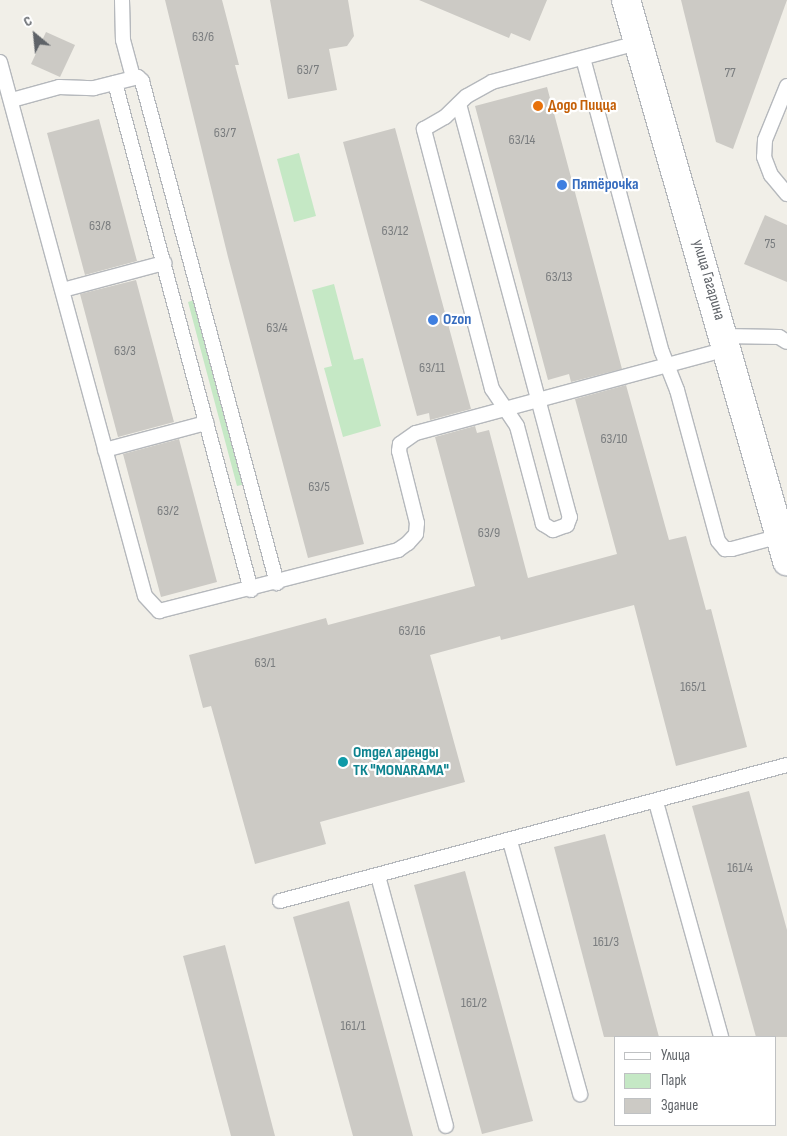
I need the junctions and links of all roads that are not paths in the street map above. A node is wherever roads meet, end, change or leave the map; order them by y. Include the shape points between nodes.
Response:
1 (122, 0) edge
2 (626, 1) edge
3 (638, 43) junction
4 (583, 58) junction
5 (0, 62) edge
6 (133, 78) junction
7 (115, 83) junction
8 (787, 86) edge
9 (12, 100) junction
10 (459, 104) junction
11 (787, 194) edge
12 (164, 263) junction
13 (63, 290) junction
14 (726, 342) junction
15 (787, 342) edge
16 (667, 365) junction
17 (538, 400) junction
18 (505, 409) junction
19 (206, 423) junction
20 (105, 450) junction
21 (783, 548) edge
22 (277, 583) junction
23 (251, 590) junction
24 (787, 765) edge
25 (656, 802) junction
26 (510, 841) junction
27 (378, 876) junction
28 (280, 901) dead end
29 (721, 1036) edge
30 (580, 1094) dead end
31 (446, 1126) dead end

1 - 6 lane via 123,40
2 - 3 street, улица Гагарина
3 - 4 lane
3 - 14 street, улица Гагарина
4 - 10 lane via 492,82
4 - 16 lane
5 - 9 lane
6 - 7 lane
6 - 22 lane via 138,77 144,86
7 - 9 lane via 94,88 59,87
7 - 12 lane
8 - 11 lane via 765,140 764,157 771,175
9 - 13 lane
10 - 17 lane
10 - 18 lane via 445,117 426,125 424,134 492,388
12 - 13 lane
12 - 19 lane
13 - 20 lane
14 - 15 lane via 778,338
14 - 16 lane
14 - 21 street, улица Гагарина
16 - 17 lane
16 - 21 lane via 720,546 732,549
17 - 18 lane
17 - 18 lane via 570,517 567,525 558,528 548,530 543,524 517,426
18 - 22 lane via 416,433 400,444 417,523 416,534 408,543 398,550
19 - 20 lane
19 - 23 lane
20 - 23 lane via 150,606 159,611 172,611
22 - 23 lane
24 - 25 lane
25 - 26 lane
25 - 29 lane
26 - 27 lane
26 - 30 lane
27 - 28 lane
27 - 31 lane

